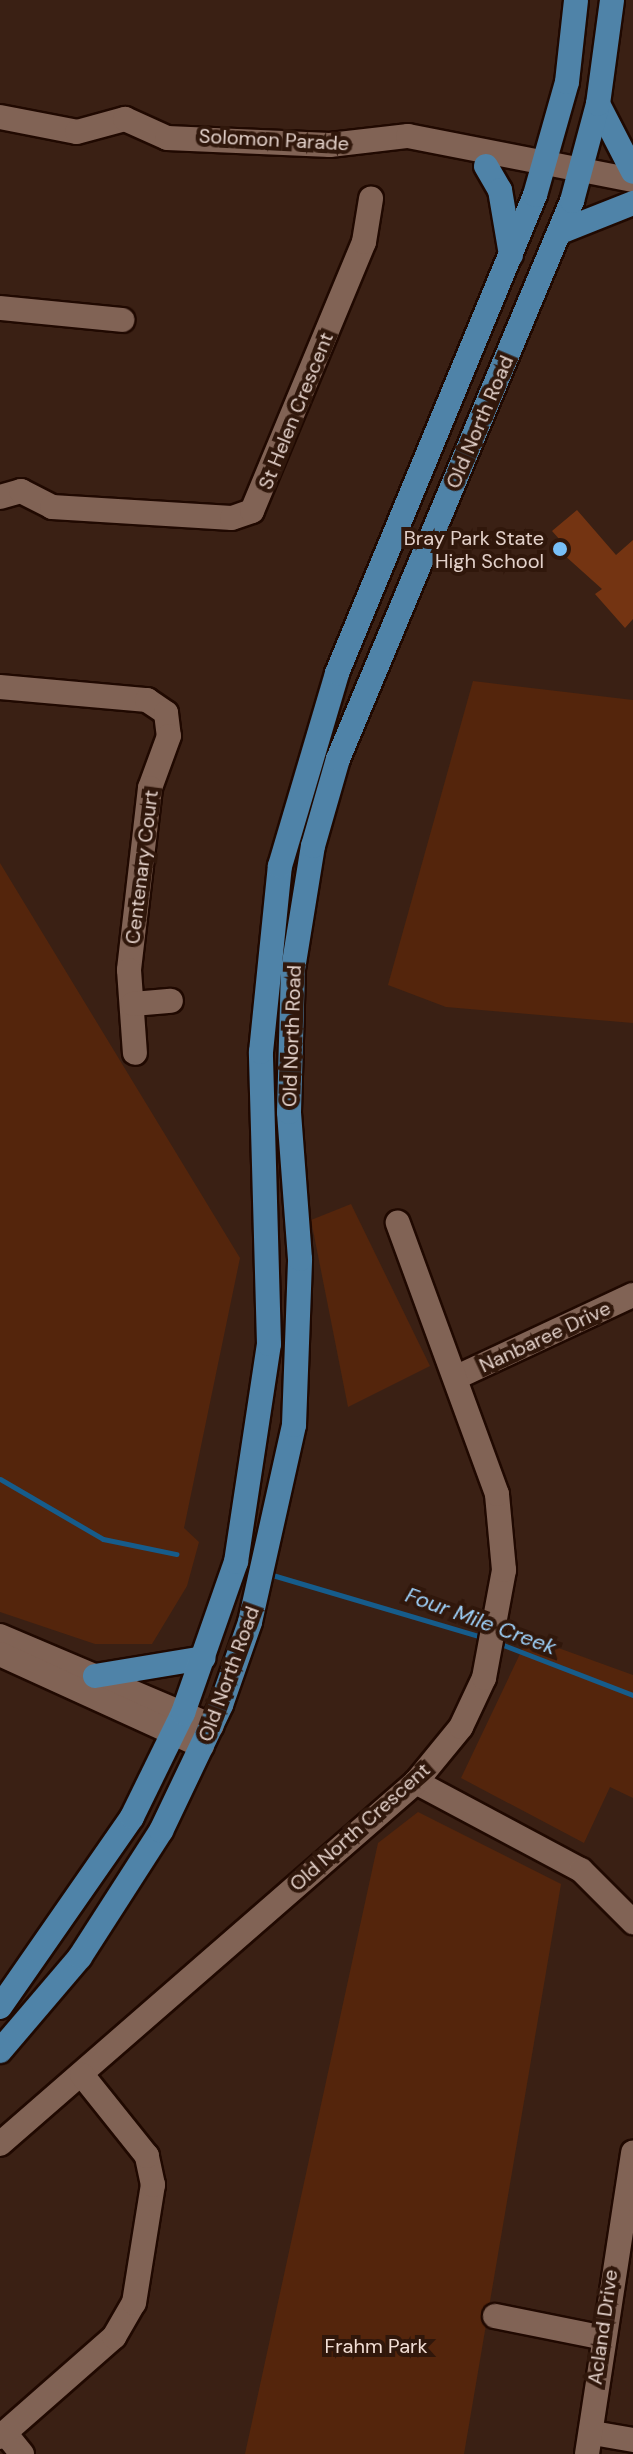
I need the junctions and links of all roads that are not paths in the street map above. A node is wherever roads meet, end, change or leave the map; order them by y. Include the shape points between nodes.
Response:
1 (576, 0) edge
2 (612, 0) edge
3 (598, 104) junction
4 (0, 117) edge
5 (365, 144) junction
6 (486, 166) junction
7 (543, 170) junction
8 (633, 172) edge
9 (580, 178) junction
10 (633, 180) edge
11 (633, 194) edge
12 (371, 199) dead end
13 (633, 203) edge
14 (560, 232) junction
15 (511, 255) junction
16 (0, 308) edge
17 (122, 320) dead end
18 (0, 497) edge
19 (0, 687) edge
20 (171, 1001) dead end
21 (133, 1004) junction
22 (135, 1053) dead end
23 (398, 1223) dead end
24 (633, 1295) edge
25 (457, 1377) junction
26 (0, 1636) edge
27 (0, 1654) edge
28 (204, 1658) junction
29 (95, 1676) junction
30 (179, 1722) junction
31 (207, 1736) junction
32 (416, 1782) junction
33 (633, 1922) edge
34 (0, 2007) edge
35 (0, 2051) edge
36 (82, 2075) junction
37 (0, 2144) edge
38 (633, 2152) edge
39 (495, 2316) dead end
40 (599, 2337) junction
41 (2, 2435) edge
42 (633, 2440) edge
43 (590, 2444) edge
44 (22, 2454) edge

1 - 7 main road, Old North Road via 567,82
2 - 3 main road, Old North Road
3 - 8 main road
3 - 9 main road, Old North Road
4 - 5 street, Solomon Parade via 77,132 125,119 167,138
5 - 6 street, Solomon Parade
5 - 7 street, Solomon Parade via 408,136
6 - 7 street, Solomon Parade
6 - 15 main road via 500,190
7 - 9 street
7 - 15 main road, Old North Road
9 - 10 street
9 - 11 street
9 - 14 main road, Old North Road
12 - 18 street, St Helen Crescent via 364,242 252,511 232,518 52,507 21,491
13 - 14 main road
14 - 31 main road, Old North Road via 338,759 313,846 293,969 289,1112 300,1259 294,1425 261,1582
15 - 28 main road, Old North Road via 337,673 280,866 261,1052 270,1257 265,1390 236,1562
16 - 17 street
19 - 21 street, Centenary Court via 147,700 166,713 169,736 150,788 129,970
20 - 21 street
21 - 22 street, Centenary Court
23 - 25 street, Old North Crescent
24 - 25 street, Nanbaree Drive
25 - 32 street, Old North Crescent via 497,1494 501,1607 484,1678 461,1727
26 - 29 street
27 - 30 street
28 - 29 main road
28 - 30 main road, Old North Road
29 - 30 street
30 - 31 street
30 - 34 main road, Old North Road via 100,1873
31 - 35 main road, Old North Road via 132,1880 80,1957
32 - 33 street via 581,1870
32 - 36 street, Old North Crescent
36 - 37 street, Old North Crescent
36 - 41 street via 147,2156 150,2170 134,2303 114,2337
38 - 40 street, Acland Drive
39 - 40 street
40 - 43 street, Acland Drive
41 - 44 street
42 - 43 street

